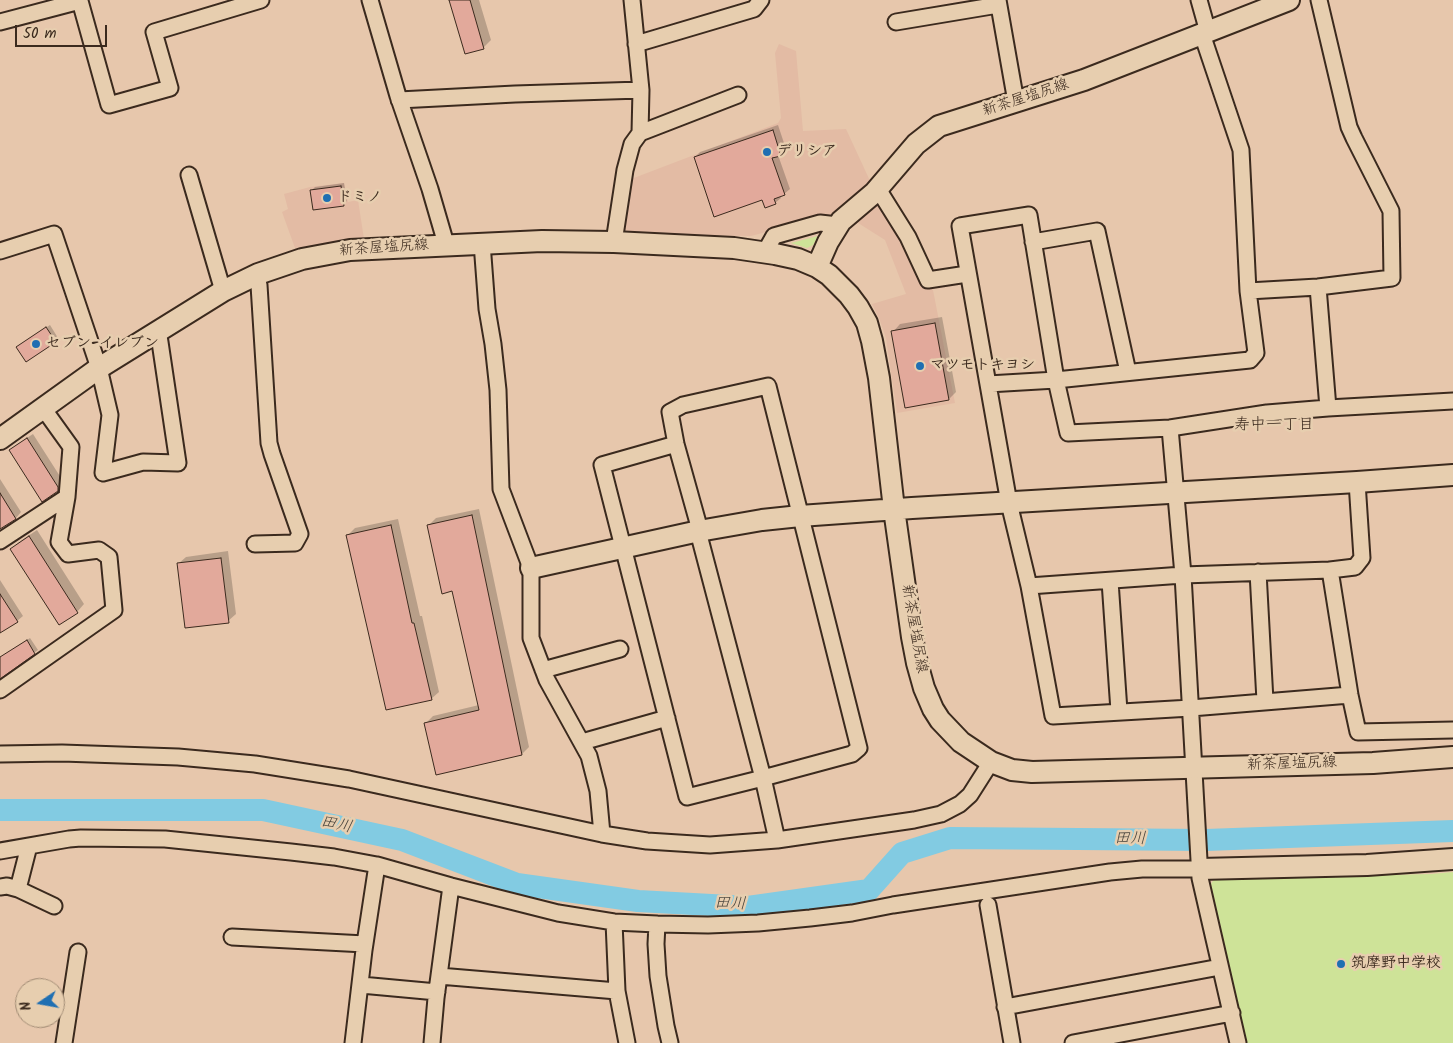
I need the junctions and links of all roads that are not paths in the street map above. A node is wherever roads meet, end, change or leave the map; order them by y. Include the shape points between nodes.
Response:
1 (261, 0) edge
2 (370, 0) edge
3 (632, 0) edge
4 (761, 0) edge
5 (1199, 0) edge
6 (1289, 0) edge
7 (1319, 0) edge
8 (998, 2) edge
9 (0, 22) edge
10 (896, 22) dead end
11 (1204, 33) junction
12 (636, 44) junction
13 (641, 90) junction
14 (738, 95) dead end
15 (399, 100) junction
16 (1016, 102) junction
17 (640, 133) junction
18 (190, 176) dead end
19 (878, 189) junction
20 (838, 225) junction
21 (614, 242) junction
22 (1033, 242) junction
23 (446, 244) junction
24 (482, 244) junction
25 (0, 251) edge
26 (765, 252) junction
27 (817, 267) junction
28 (967, 274) junction
29 (255, 275) junction
30 (1318, 287) junction
31 (1248, 290) junction
32 (223, 291) junction
33 (158, 331) junction
34 (99, 368) junction
35 (1128, 372) junction
36 (1056, 380) junction
37 (988, 384) junction
38 (1453, 401) edge
39 (44, 408) junction
40 (1328, 408) junction
41 (1170, 428) junction
42 (0, 439) edge
43 (676, 444) junction
44 (1453, 475) edge
45 (1357, 482) junction
46 (1176, 492) junction
47 (67, 497) junction
48 (1009, 503) junction
49 (894, 509) junction
50 (800, 516) junction
51 (699, 531) junction
52 (0, 541) edge
53 (256, 544) dead end
54 (624, 548) junction
55 (531, 568) junction
56 (1330, 570) junction
57 (1258, 572) junction
58 (1183, 575) junction
59 (1110, 581) junction
60 (1029, 586) junction
61 (620, 649) dead end
62 (543, 670) junction
63 (0, 690) edge
64 (1350, 695) junction
65 (1265, 702) junction
66 (1191, 708) junction
67 (1119, 711) junction
68 (667, 718) junction
69 (1453, 730) edge
70 (582, 742) junction
71 (0, 754) edge
72 (1453, 757) edge
73 (990, 762) junction
74 (1194, 776) junction
75 (763, 778) junction
76 (602, 834) junction
77 (778, 840) junction
78 (30, 846) junction
79 (0, 851) edge
80 (1453, 859) edge
81 (1200, 864) junction
82 (377, 865) junction
83 (451, 886) junction
84 (0, 887) edge
85 (18, 889) junction
86 (988, 905) dead end
87 (54, 906) dead end
88 (614, 922) junction
89 (658, 924) junction
90 (232, 936) dead end
91 (365, 944) junction
92 (78, 952) dead end
93 (1220, 966) junction
94 (439, 976) junction
95 (361, 984) junction
96 (617, 991) junction
97 (437, 992) junction
98 (1005, 1006) junction
99 (1232, 1014) junction
100 (64, 1043) edge
101 (354, 1043) edge
102 (435, 1043) edge
103 (627, 1043) edge
104 (670, 1043) edge
105 (1012, 1043) edge
106 (1073, 1043) edge
107 (1238, 1043) edge

1 - 9 street via 154,32 170,88 109,105 80,1
2 - 15 street
3 - 12 street
4 - 12 street via 754,9
5 - 11 street via 1206,25
6 - 11 main road, 新茶屋塩尻線
7 - 30 street via 1349,127 1391,211 1392,278
8 - 10 street
8 - 16 street
11 - 16 main road, 新茶屋塩尻線 via 1084,80
11 - 31 street via 1241,150
12 - 13 street
13 - 15 street
13 - 17 street
14 - 17 street
15 - 23 street
16 - 19 main road, 新茶屋塩尻線 via 939,126 916,144
17 - 21 street via 632,144 625,170
18 - 32 street
19 - 20 main road, 新茶屋塩尻線
19 - 28 street via 908,237 928,280
20 - 26 street via 820,223 774,236
20 - 27 main road, 新茶屋塩尻線
21 - 24 main road, 新茶屋塩尻線
21 - 26 main road, 新茶屋塩尻線
22 - 28 street via 1029,215 960,226
22 - 35 street via 1097,231
22 - 36 street
23 - 24 main road, 新茶屋塩尻線
23 - 29 main road, 新茶屋塩尻線 via 341,251 302,259
24 - 55 street via 498,390 501,489
25 - 34 street via 54,234
26 - 27 main road, 新茶屋塩尻線
27 - 49 main road, 新茶屋塩尻線 via 849,294 867,324 879,378
28 - 37 street
29 - 32 main road, 新茶屋塩尻線
29 - 53 street via 259,285 269,442 300,534 296,543
30 - 31 street
30 - 40 street
31 - 35 street via 1256,354 1250,360
32 - 33 main road, 新茶屋塩尻線
33 - 34 main road, 新茶屋塩尻線
33 - 34 street via 178,462 144,462 103,473 110,415
34 - 39 main road, 新茶屋塩尻線
35 - 36 street
36 - 37 street
36 - 41 street via 1068,433
37 - 48 street
38 - 40 street
39 - 42 main road, 新茶屋塩尻線
39 - 47 street via 71,448
40 - 41 street via 1267,413
41 - 46 street
43 - 50 street via 670,412 683,405 768,386
43 - 51 street
43 - 54 street via 602,465
44 - 45 main road
45 - 46 main road
45 - 56 street via 1362,558 1355,567
46 - 48 main road
46 - 58 street
47 - 52 street
47 - 63 street via 59,542 68,554 99,550 109,556 114,610
48 - 49 main road
48 - 60 street
49 - 50 main road
49 - 73 main road, 新茶屋塩尻線 via 912,637 924,688 950,731
50 - 51 main road
50 - 75 street via 859,748 852,754
51 - 54 main road
51 - 75 street
54 - 55 main road
54 - 68 street
55 - 62 street via 531,638
56 - 57 street
56 - 64 street
57 - 58 street
57 - 65 street
58 - 59 street
58 - 66 street
59 - 60 street
59 - 67 street
60 - 67 street via 1054,716
61 - 62 street
62 - 70 street
64 - 65 street
64 - 69 street via 1358,732
65 - 66 street
66 - 67 street
66 - 74 street
68 - 70 street
68 - 75 street via 687,797
70 - 76 street via 598,791
71 - 76 street via 178,757 255,764 349,780
72 - 74 main road, 新茶屋塩尻線
73 - 74 main road, 新茶屋塩尻線 via 1012,770 1032,772
73 - 77 street via 970,795 941,814
74 - 81 street
75 - 77 street
76 - 77 street via 710,845
78 - 79 street
78 - 82 street via 81,838 165,839 334,857
78 - 85 street
80 - 81 main road via 1367,865
81 - 89 street via 1110,872 810,918 708,925
81 - 93 street via 1200,878
82 - 83 street
82 - 91 street
83 - 88 street via 558,914
83 - 94 street
84 - 85 street
85 - 87 street
86 - 98 street
88 - 89 street
88 - 96 street
89 - 104 street via 658,976
90 - 91 street
91 - 95 street
92 - 100 street
93 - 98 street
93 - 99 street
94 - 96 street
94 - 97 street
95 - 97 street
95 - 101 street
96 - 103 street
97 - 102 street
98 - 105 street
99 - 106 street
99 - 107 street

